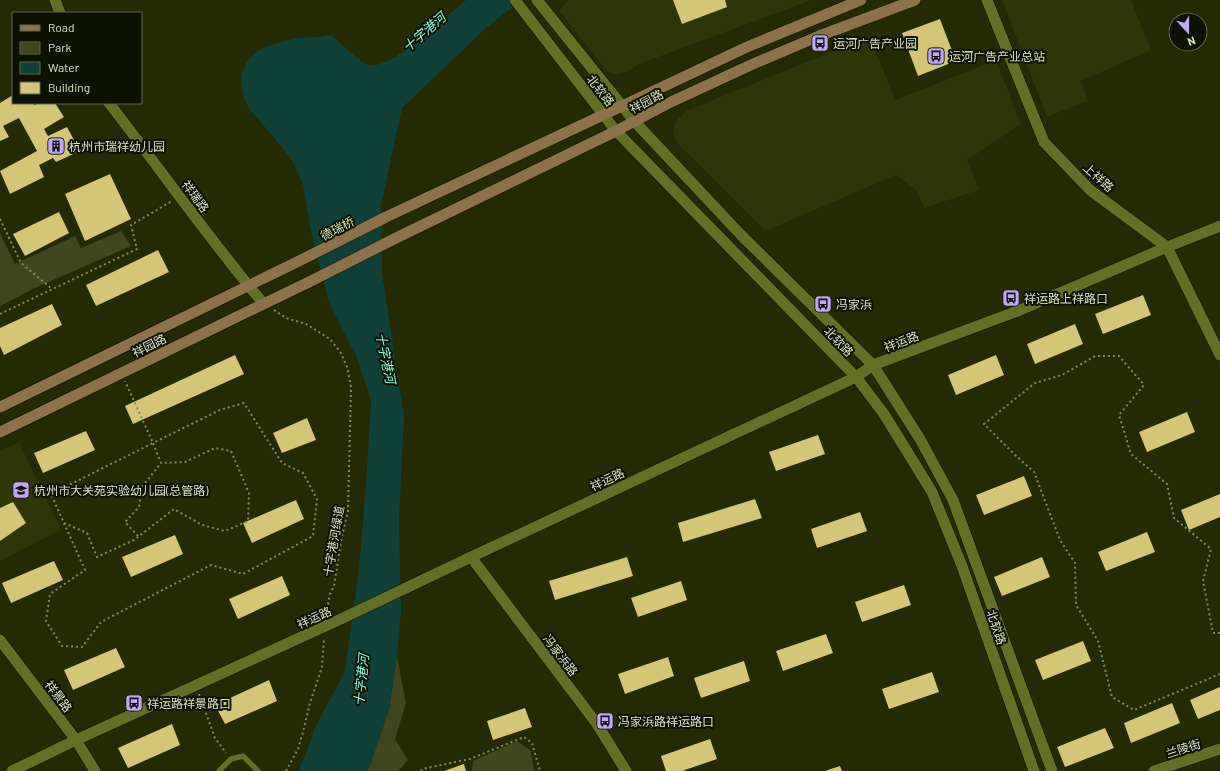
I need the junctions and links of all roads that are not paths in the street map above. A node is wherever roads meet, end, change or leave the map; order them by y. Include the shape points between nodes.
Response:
1 (55, 0) edge
2 (537, 0) edge
3 (861, 0) edge
4 (915, 0) edge
5 (987, 0) edge
6 (518, 4) edge
7 (60, 12) edge
8 (111, 104) edge
9 (622, 106) junction
10 (603, 115) junction
11 (634, 122) junction
12 (616, 131) junction
13 (386, 217) joint
14 (1220, 226) edge
15 (1167, 247) junction
16 (299, 262) joint
17 (248, 286) junction
18 (263, 303) junction
19 (1220, 355) edge
20 (873, 365) junction
21 (856, 377) junction
22 (0, 407) edge
23 (0, 432) edge
24 (471, 557) junction
25 (0, 640) edge
26 (76, 740) junction
27 (1220, 749) edge
28 (12, 771) edge
29 (95, 771) edge
30 (219, 771) edge
31 (258, 771) edge
32 (626, 771) edge
33 (1034, 771) edge
34 (1052, 771) edge
35 (1154, 771) edge

1 - 7 street
2 - 9 street, 北软路
3 - 9 main road, 祥园路 via 746,47
4 - 11 main road, 祥园路 via 753,64
5 - 15 street, 上祥路 via 1044,142 1090,190
6 - 10 street, 北软路
8 - 17 street, 祥瑞路
9 - 10 main road, 祥园路
9 - 11 street, 北软路
10 - 12 street, 北软路
10 - 13 main road, 祥园路
11 - 12 main road, 祥园路
11 - 20 street, 北软路 via 741,235
12 - 18 main road, 祥园路
12 - 21 street, 北软路
13 - 16 main road, 德瑞桥
14 - 15 street, 祥运路
15 - 19 street, 上祥路
15 - 20 street, 祥运路 via 1018,311
16 - 17 main road, 祥园路
17 - 18 street, 祥瑞路
17 - 22 main road, 祥园路
18 - 23 main road, 祥园路
20 - 21 street, 祥运路
20 - 34 street, 北软路 via 920,439 953,500
21 - 24 street, 祥运路
21 - 33 street, 北软路 via 884,414 932,492 962,566
24 - 26 street, 祥运路
24 - 32 street, 冯家浜路 via 597,724
25 - 26 street, 祥景路
26 - 28 street, 祥运路
26 - 29 street, 祥景路
27 - 35 street, 兰陵街
30 - 31 lane via 231,759 243,756

